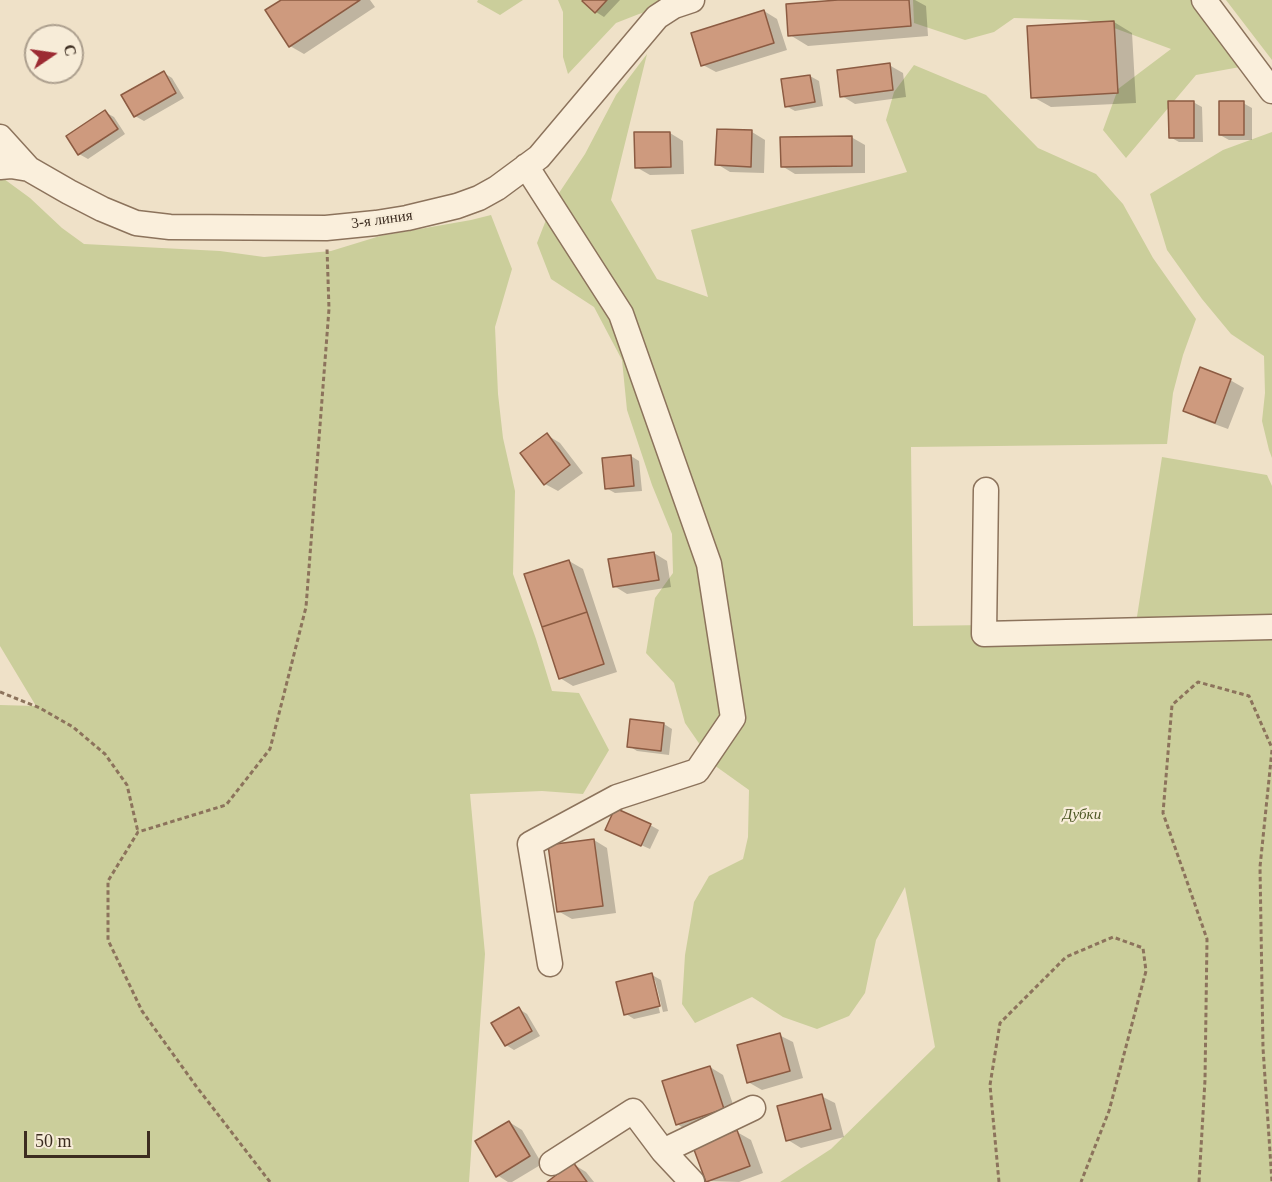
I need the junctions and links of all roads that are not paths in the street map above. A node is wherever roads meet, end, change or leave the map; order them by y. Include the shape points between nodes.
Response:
1 (692, 0) edge
2 (1203, 0) edge
3 (1272, 91) edge
4 (0, 137) edge
5 (526, 166) junction
6 (0, 167) edge
7 (29, 169) junction
8 (986, 490) dead end
9 (1272, 627) edge
10 (550, 964) dead end
11 (753, 1108) dead end
12 (663, 1151) junction
13 (552, 1163) dead end
14 (692, 1182) edge

1 - 5 street, 3-я линия via 657,17 539,157
2 - 3 street
4 - 7 street
5 - 7 street, 3-я линия via 496,188 457,206 407,218 326,228 136,222 85,201
5 - 10 street via 621,314 709,564 733,718 698,771 617,797 530,844
6 - 7 street, 3-я линия
8 - 9 street via 984,634
11 - 12 street
12 - 13 street via 633,1111
12 - 14 street

